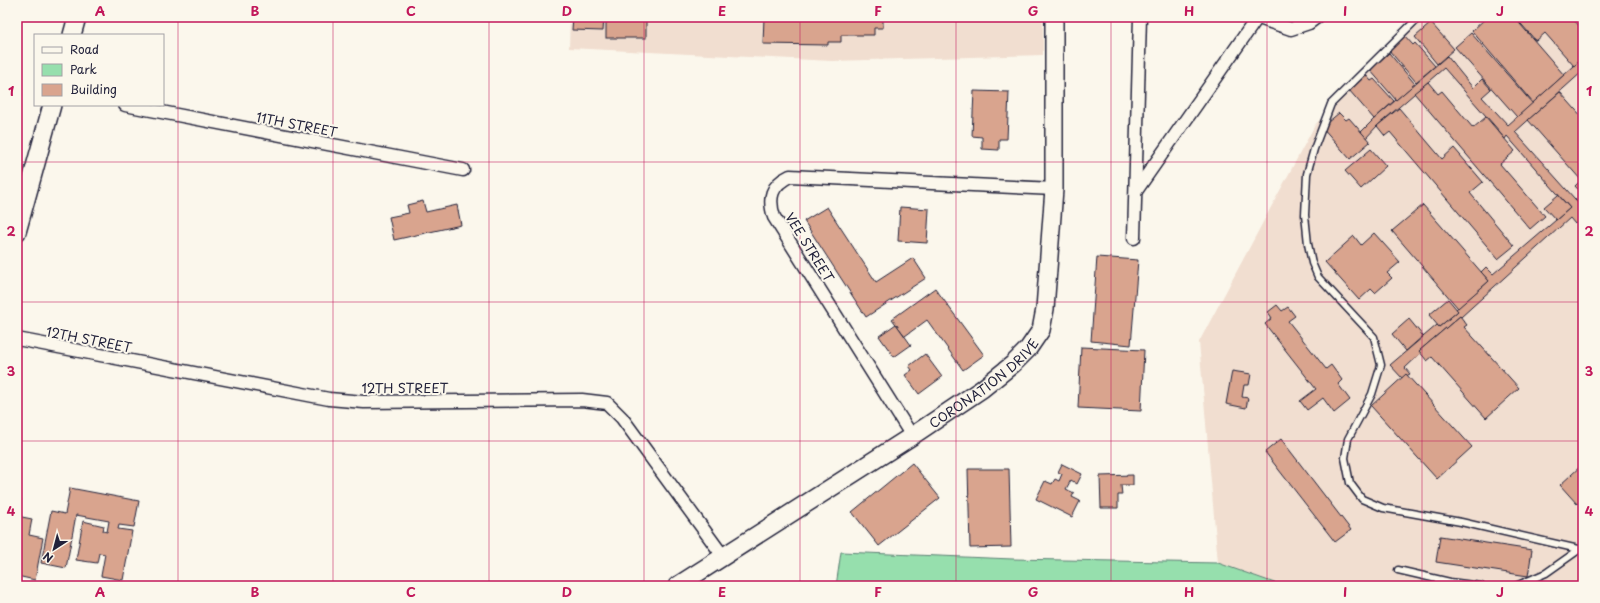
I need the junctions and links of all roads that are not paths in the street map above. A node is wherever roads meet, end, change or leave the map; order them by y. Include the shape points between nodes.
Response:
1 (77, 17) edge
2 (1054, 17) edge
3 (1140, 17) edge
4 (1256, 17) edge
5 (1317, 17) edge
6 (1419, 17) edge
7 (72, 34) edge
8 (52, 106) edge
9 (130, 106) edge
10 (463, 170) dead end
11 (1054, 189) junction
12 (1136, 192) junction
13 (17, 232) edge
14 (1134, 238) dead end
15 (17, 339) edge
16 (912, 436) junction
17 (1582, 549) edge
18 (724, 556) junction
19 (1398, 570) dead end
20 (677, 586) edge
21 (1480, 586) edge
22 (1516, 586) edge

1 - 7 street
2 - 11 street, CORONATION DRIVE
3 - 12 street
4 - 5 street via 1291,29 1309,23
4 - 12 street
6 - 17 lane via 1331,104 1307,174 1305,215 1312,263 1318,277 1374,337 1381,365 1372,394 1348,439 1345,458 1350,483 1362,499 1383,508 1461,522
8 - 13 street
9 - 10 street, 11TH STREET
11 - 16 street, CORONATION DRIVE via 1045,309 1040,330 1028,349 1013,364 982,389
11 - 16 street, VEE STREET via 790,176 778,184 773,192 771,206 774,217
12 - 14 street
15 - 18 street, 12TH STREET via 329,399 364,402 582,400 607,403 622,418
16 - 18 street, CORONATION DRIVE
17 - 22 lane via 1546,573
18 - 20 street, CORONATION DRIVE
19 - 21 lane

